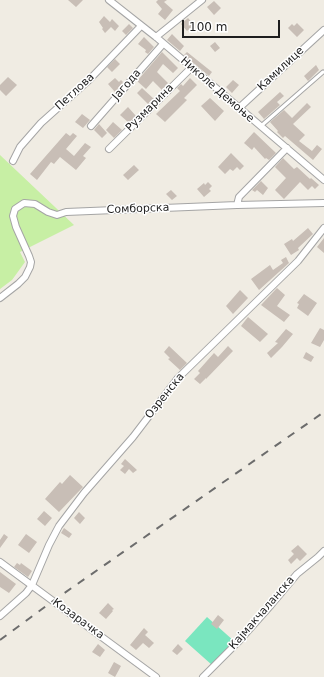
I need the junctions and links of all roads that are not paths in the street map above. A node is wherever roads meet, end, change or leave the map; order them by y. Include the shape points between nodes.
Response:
1 (109, 0) edge
2 (202, 0) edge
3 (141, 26) junction
4 (324, 30) edge
5 (156, 38) junction
6 (163, 44) junction
7 (191, 68) junction
8 (323, 72) dead end
9 (239, 108) junction
10 (91, 126) dead end
11 (260, 127) junction
12 (287, 148) junction
13 (110, 149) dead end
14 (13, 161) dead end
15 (324, 180) edge
16 (324, 202) edge
17 (237, 205) junction
18 (324, 228) edge
19 (0, 298) edge
20 (324, 551) edge
21 (0, 562) edge
22 (32, 585) junction
23 (0, 616) edge
24 (156, 677) edge
25 (203, 677) edge

1 - 3 street, Николе Демоње
2 - 5 street
3 - 5 street, Николе Демоње
3 - 14 street, Петлова via 89,80 41,123 20,147
4 - 9 street, Камилице
5 - 6 street, Николе Демоње
6 - 7 street, Николе Демоње
6 - 10 street, Јагода
7 - 9 street, Николе Демоње
7 - 13 street, Рузмарина
8 - 11 lane
9 - 11 street, Николе Демоње
11 - 12 street, Николе Демоње
12 - 15 street, Николе Демоње
12 - 17 street via 240,197
16 - 17 street, Сомборска
17 - 19 street, Сомборска via 66,212 57,215 35,204 24,203 16,209 13,216 31,262 22,281
18 - 22 street, Озренска via 298,261 178,378 59,526
20 - 25 street, Кајмакчаланска via 297,574 238,642
21 - 22 street, Козарачка
22 - 23 street, Озренска
22 - 24 street, Козарачка

